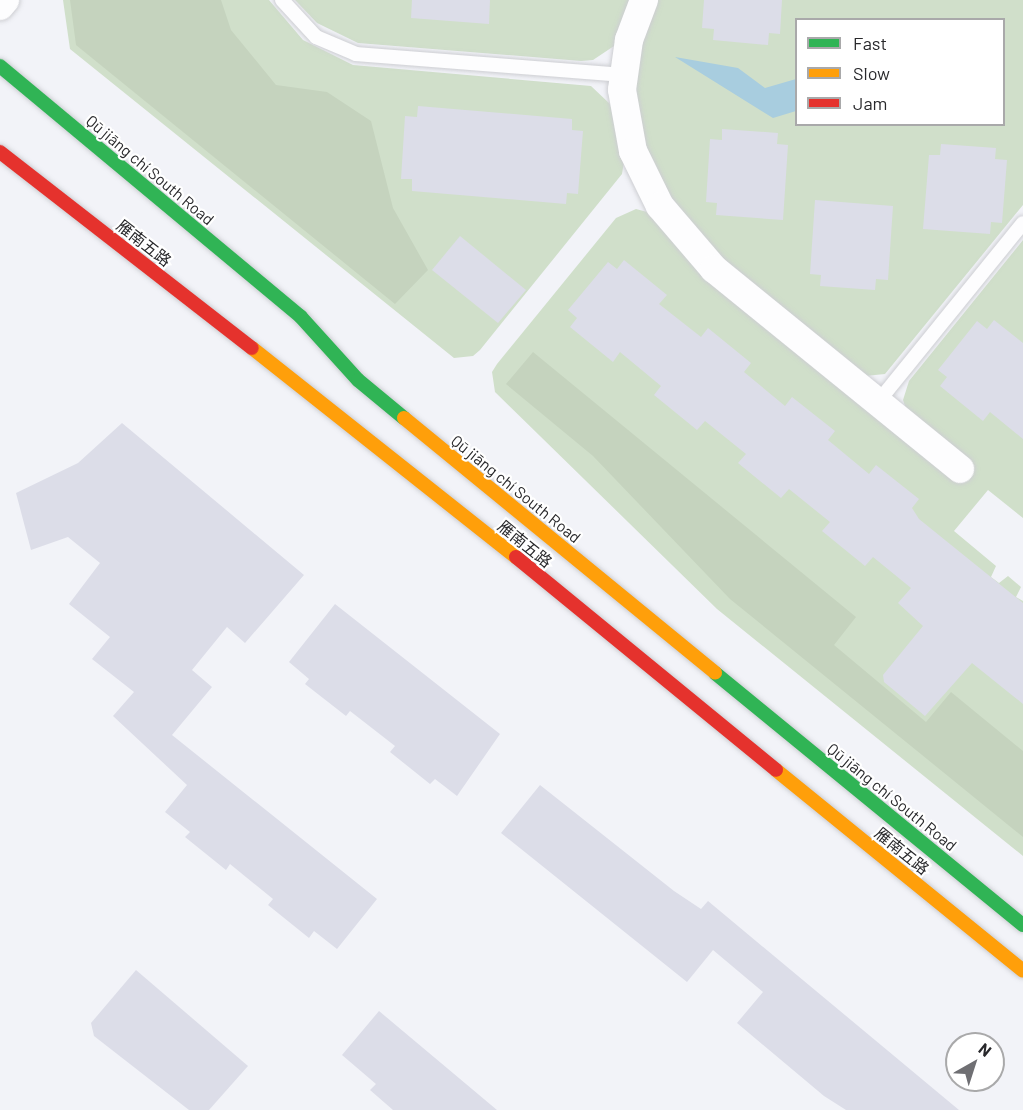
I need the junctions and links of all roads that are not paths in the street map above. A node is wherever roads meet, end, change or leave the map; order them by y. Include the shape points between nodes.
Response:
1 (5, 0) edge
2 (282, 0) edge
3 (644, 0) edge
4 (0, 6) edge
5 (0, 66) edge
6 (623, 75) junction
7 (0, 152) edge
8 (1023, 223) edge
9 (878, 402) junction
10 (960, 468) dead end
11 (1023, 925) edge
12 (1023, 971) edge

1 - 4 street
2 - 6 lane via 316,37 356,54
3 - 6 street via 629,40
5 - 11 main road, Qū jiāng chí South Road via 300,316 358,380
6 - 9 street via 624,111 633,151 649,189 675,227 722,275
7 - 12 main road, 雁南五路 via 412,473
8 - 9 lane
9 - 10 street

